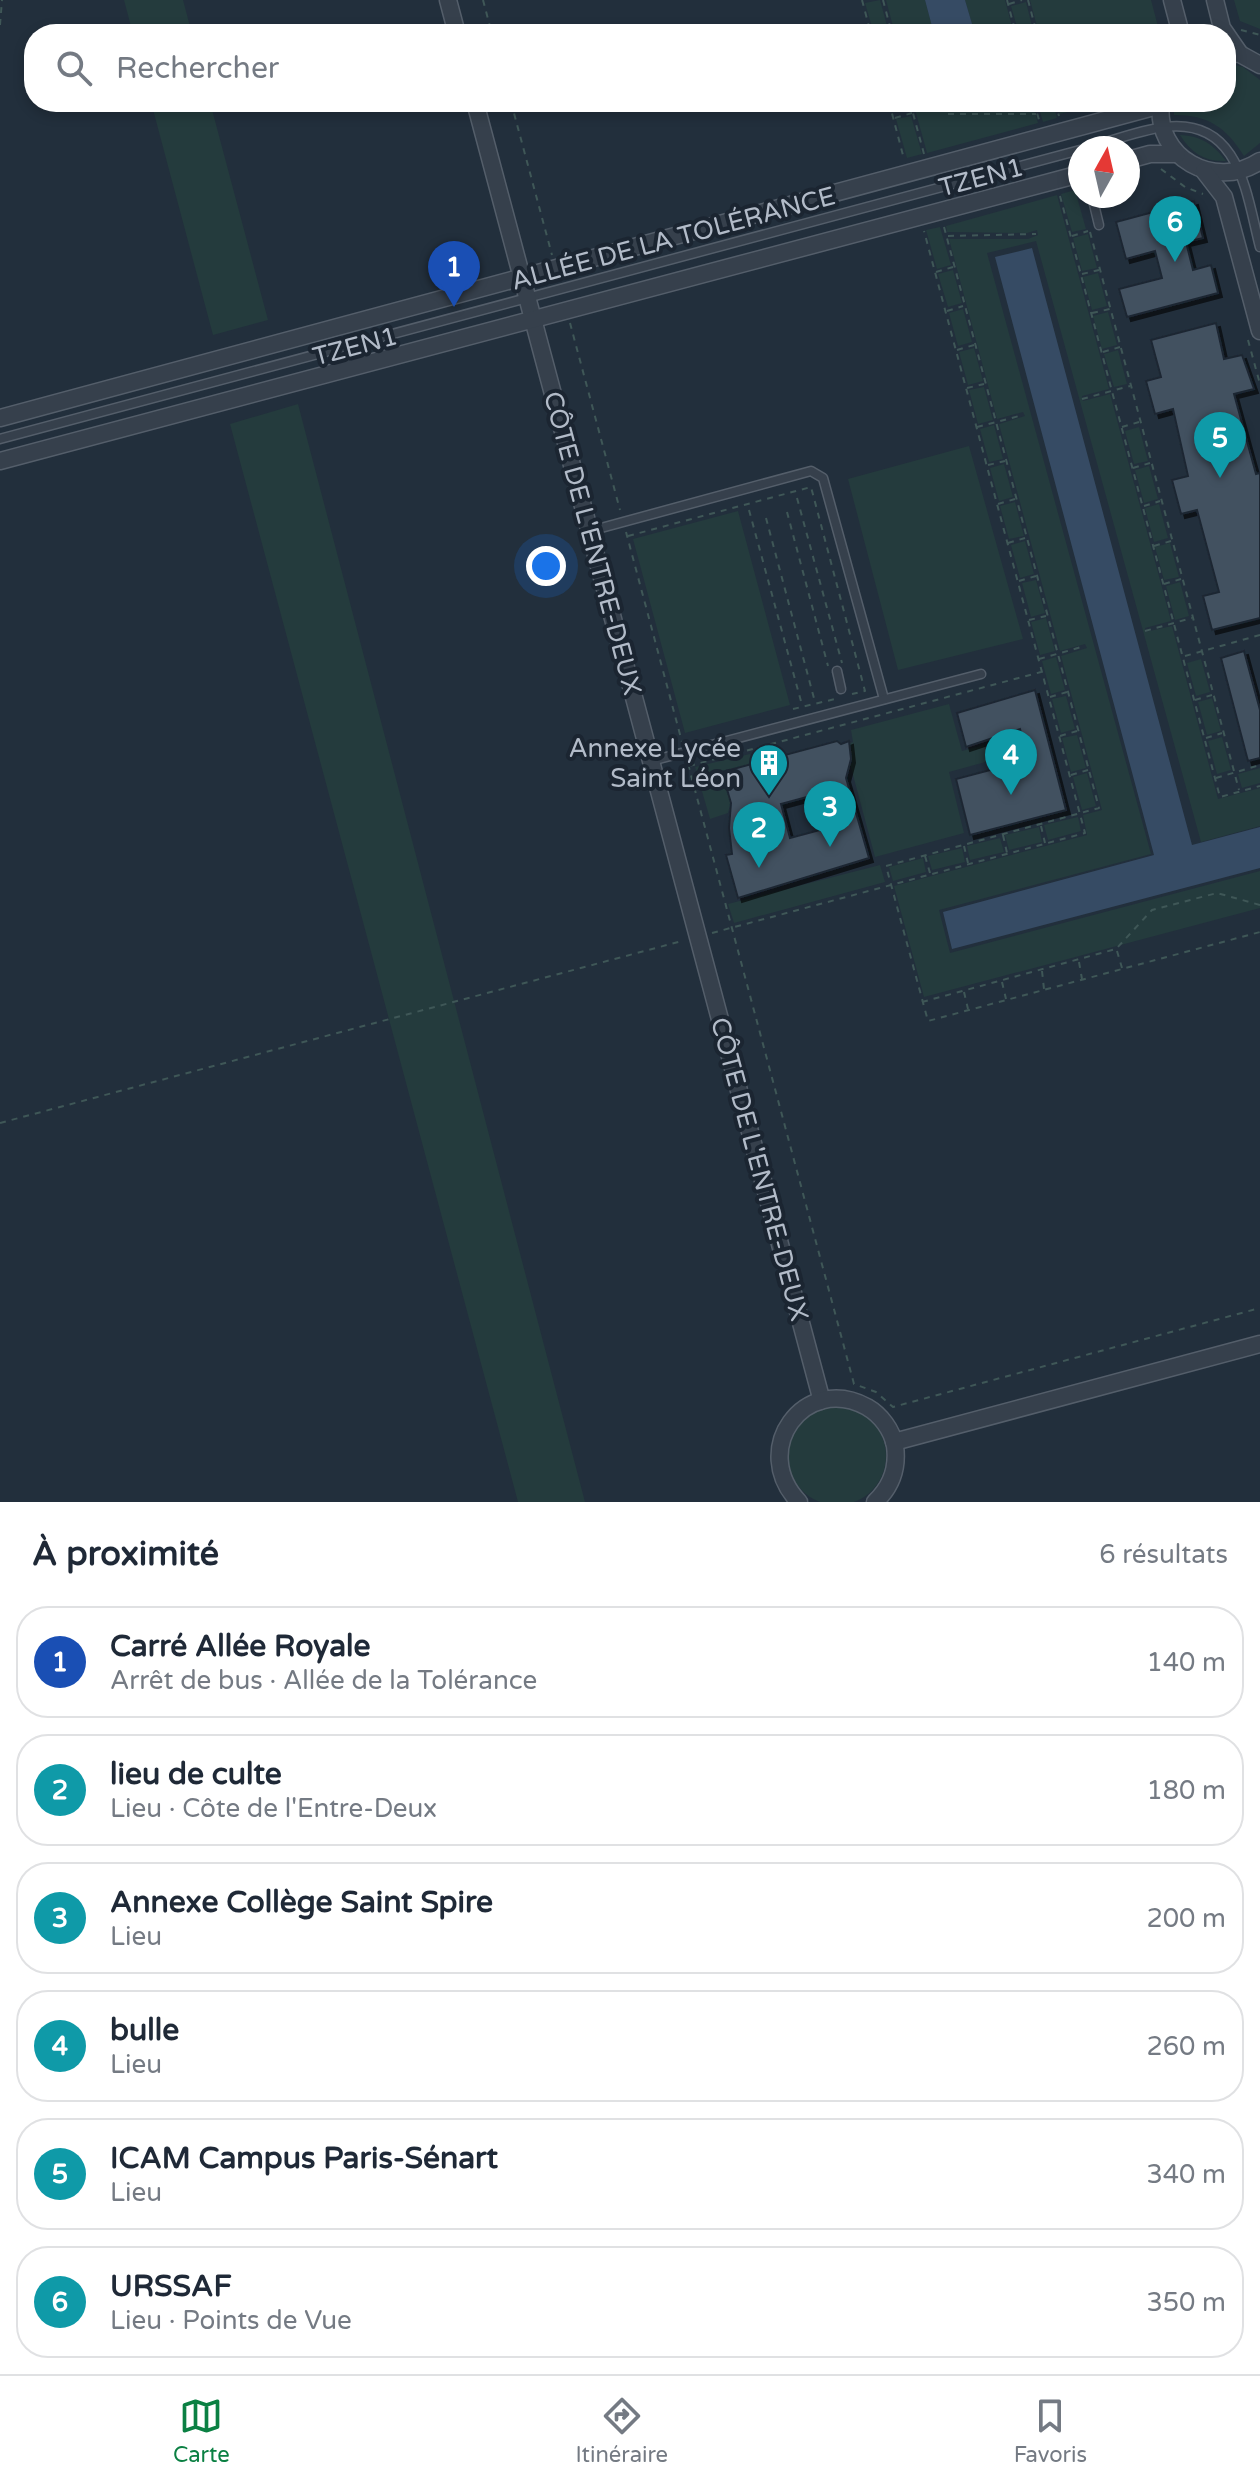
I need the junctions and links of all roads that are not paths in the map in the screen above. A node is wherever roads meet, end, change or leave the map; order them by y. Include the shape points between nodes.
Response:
1 (448, 0) edge
2 (1172, 0) edge
3 (1215, 0) edge
4 (454, 24) edge
5 (1178, 24) edge
6 (1221, 24) edge
7 (1236, 54) edge
8 (1260, 65) edge
9 (478, 112) edge
10 (1132, 112) edge
11 (1161, 112) edge
12 (1162, 127) junction
13 (1130, 136) edge
14 (1068, 153) edge
15 (1177, 154) junction
16 (1140, 157) edge
17 (1260, 162) edge
18 (1204, 171) junction
19 (1240, 171) junction
20 (1068, 177) edge
21 (1095, 208) edge
22 (1099, 225) dead end
23 (1260, 247) edge
24 (522, 278) junction
25 (527, 300) junction
26 (533, 319) junction
27 (1260, 331) edge
28 (0, 418) edge
29 (0, 439) edge
30 (0, 461) edge
31 (590, 531) junction
32 (837, 671) road end
33 (981, 674) dead end
34 (842, 690) road end
35 (884, 699) junction
36 (651, 761) junction
37 (1260, 1344) edge
38 (820, 1401) junction
39 (894, 1442) junction
40 (799, 1502) edge
41 (875, 1502) edge

1 - 4 street
2 - 5 street
3 - 6 street
7 - 8 street
9 - 24 street, CÔTE DE L'ENTRE-DEUX
10 - 24 street, ALLÉE DE LA TOLÉRANCE
11 - 12 street
12 - 13 lane
12 - 15 street
12 - 19 lane via 1196,129 1215,137
14 - 25 lane, TZEN1
15 - 16 street
15 - 18 street
17 - 19 street
18 - 19 street
18 - 27 street via 1224,197
19 - 23 lane
20 - 26 street, ALLÉE DE LA TOLÉRANCE
21 - 22 lane
24 - 25 street, CÔTE DE L'ENTRE-DEUX
24 - 28 street, ALLÉE DE LA TOLÉRANCE
25 - 26 street, CÔTE DE L'ENTRE-DEUX
25 - 29 lane, TZEN1
26 - 30 street, ALLÉE DE LA TOLÉRANCE
26 - 31 street, CÔTE DE L'ENTRE-DEUX
31 - 35 lane via 811,471 823,478
31 - 36 street, CÔTE DE L'ENTRE-DEUX
32 - 34 lane
33 - 35 lane
35 - 36 lane
36 - 38 street, CÔTE DE L'ENTRE-DEUX
37 - 39 street
38 - 39 street via 857,1402 874,1411
38 - 40 street via 803,1409 781,1438 780,1474
39 - 41 street via 892,1478

